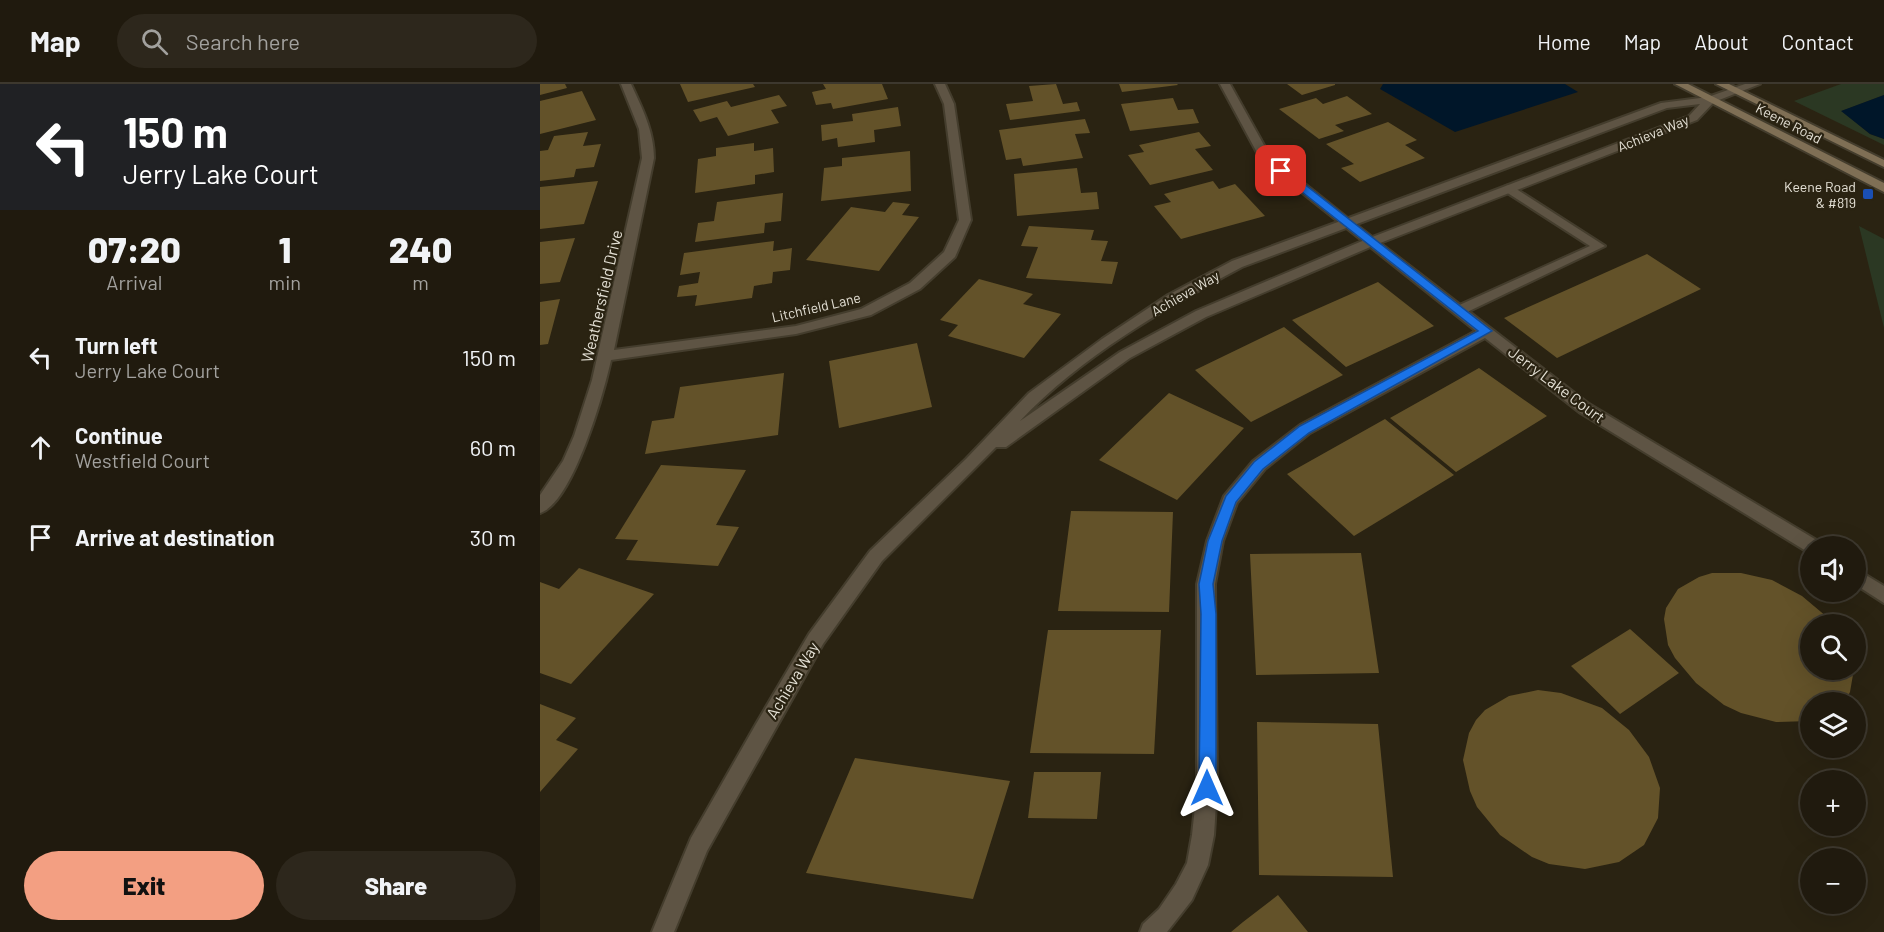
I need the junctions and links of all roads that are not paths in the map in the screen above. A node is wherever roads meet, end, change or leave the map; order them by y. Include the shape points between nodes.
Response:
1 (626, 84) edge
2 (940, 84) edge
3 (1225, 84) edge
4 (1680, 84) edge
5 (1721, 84) edge
6 (1755, 84) edge
7 (1735, 91) junction
8 (1710, 100) junction
9 (1884, 164) edge
10 (1884, 188) edge
11 (1510, 189) junction
12 (1346, 223) junction
13 (1371, 242) junction
14 (1460, 310) junction
15 (1486, 331) junction
16 (605, 356) junction
17 (972, 463) junction
18 (540, 507) edge
19 (1800, 539) edge
20 (1866, 583) edge
21 (1884, 596) edge
22 (663, 932) edge
23 (1151, 932) edge

1 - 16 street, Weathersfield Drive via 645,129 648,151
2 - 16 street, Litchfield Lane via 949,104 965,220 950,254 915,286 866,312 796,330
3 - 12 street, Jerry Lake Court via 1265,158
4 - 8 main road, Keene Road
5 - 7 main road, Keene Road
6 - 7 street
7 - 8 street
7 - 9 main road, Keene Road
8 - 10 main road, Keene Road
8 - 11 street, Achieva Way via 1693,118
8 - 12 street, Achieva Way via 1665,105
11 - 13 street, Achieva Way
11 - 14 street via 1599,246
12 - 13 street, Jerry Lake Court
12 - 17 street, Achieva Way via 1237,264 1173,298 1034,397
13 - 14 street, Jerry Lake Court
13 - 17 street, Achieva Way via 1201,314 1125,355
14 - 15 street, Jerry Lake Court
15 - 19 street, Jerry Lake Court via 1584,408
15 - 23 street via 1305,429 1259,465 1230,500 1215,541 1206,584 1207,777 1203,835 1197,865 1184,892
16 - 18 street, Weathersfield Drive via 583,436
17 - 22 street, Achieva Way via 876,556 816,639 699,845
20 - 21 street

